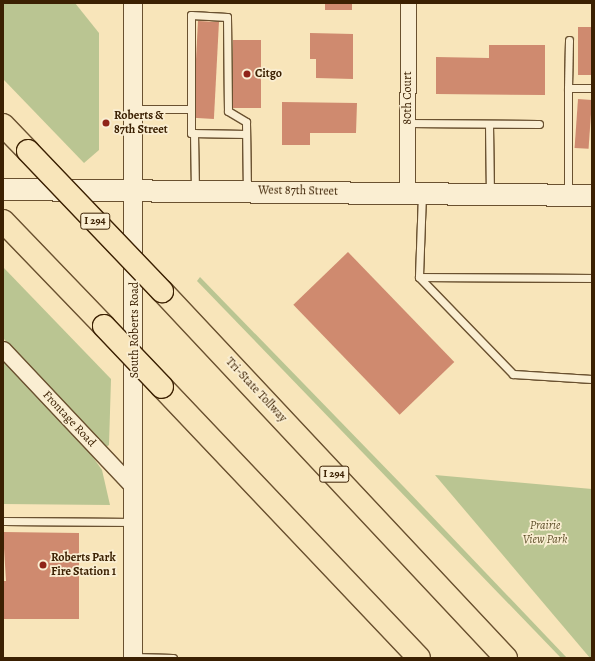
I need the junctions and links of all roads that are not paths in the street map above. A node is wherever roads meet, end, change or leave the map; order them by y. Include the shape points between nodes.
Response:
1 (133, 3) edge
2 (408, 3) edge
3 (568, 40) dead end
4 (568, 88) junction
5 (592, 88) edge
6 (190, 108) junction
7 (134, 109) junction
8 (408, 123) junction
9 (3, 124) edge
10 (489, 124) junction
11 (539, 124) dead end
12 (194, 133) junction
13 (246, 134) junction
14 (3, 189) edge
15 (135, 189) junction
16 (195, 189) junction
17 (247, 190) junction
18 (414, 192) junction
19 (490, 193) junction
20 (568, 194) junction
21 (592, 194) edge
22 (3, 220) edge
23 (419, 277) junction
24 (592, 278) edge
25 (3, 349) edge
26 (592, 379) edge
27 (134, 488) junction
28 (3, 521) edge
29 (134, 522) junction
30 (133, 658) edge
31 (173, 658) edge
32 (419, 658) edge
33 (506, 658) edge

1 - 7 street, South Roberts Road
2 - 8 street, 80th Court
3 - 4 lane
4 - 5 lane
4 - 20 lane
6 - 7 lane
6 - 12 lane via 191,133
6 - 13 lane via 191,15 226,14 228,111 246,122
7 - 15 street, South Roberts Road
8 - 10 lane
8 - 18 street, 80th Court
9 - 33 highway, Tri-State Tollway / I 294, bridge
10 - 11 lane
10 - 19 lane
12 - 13 lane
12 - 16 lane
13 - 17 lane
14 - 15 main road, West 87th Street
15 - 16 main road, West 87th Street
15 - 27 street, South Roberts Road
16 - 17 main road, West 87th Street
17 - 18 main road, West 87th Street
18 - 19 main road, West 87th Street
18 - 23 lane
19 - 20 main road, West 87th Street
20 - 21 main road, West 87th Street
22 - 32 highway, bridge
23 - 24 lane
23 - 26 lane via 513,374
25 - 27 street, Frontage Road
27 - 29 street, South Roberts Road
28 - 29 lane
29 - 30 street, South Roberts Road
30 - 31 lane

